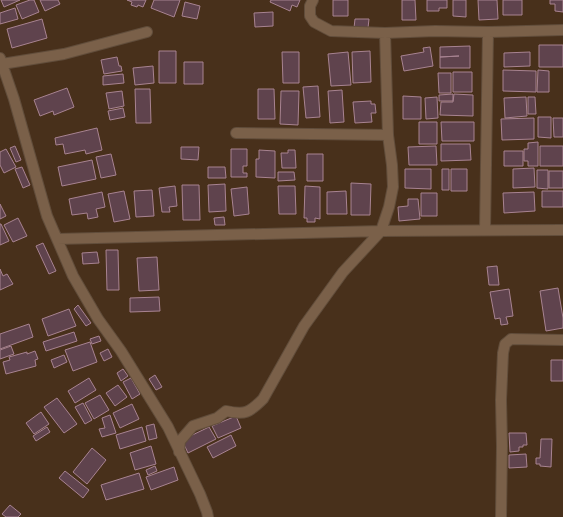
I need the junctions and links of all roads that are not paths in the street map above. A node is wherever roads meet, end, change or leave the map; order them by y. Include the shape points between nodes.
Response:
1 (313, 0) edge
2 (563, 30) edge
3 (147, 32) dead end
4 (488, 32) junction
5 (386, 33) junction
6 (1, 61) edge
7 (236, 133) dead end
8 (388, 135) junction
9 (485, 230) junction
10 (563, 230) edge
11 (381, 231) junction
12 (57, 239) junction
13 (563, 340) edge
14 (179, 452) junction
15 (208, 517) edge
16 (501, 517) edge

1 - 5 street via 310,16 314,22 331,31
2 - 4 street
3 - 6 street via 64,54
4 - 5 street
4 - 9 street
5 - 8 street
6 - 12 street via 47,216
7 - 8 street
8 - 11 street via 393,187
9 - 10 street
9 - 11 street
11 - 12 street
11 - 14 street via 343,272 304,326 263,399 254,408 240,414 226,411 217,418 193,426 180,441
12 - 14 street via 73,276 98,320 121,351 168,427
13 - 16 street via 511,339 505,344 501,400
14 - 15 street via 200,494

